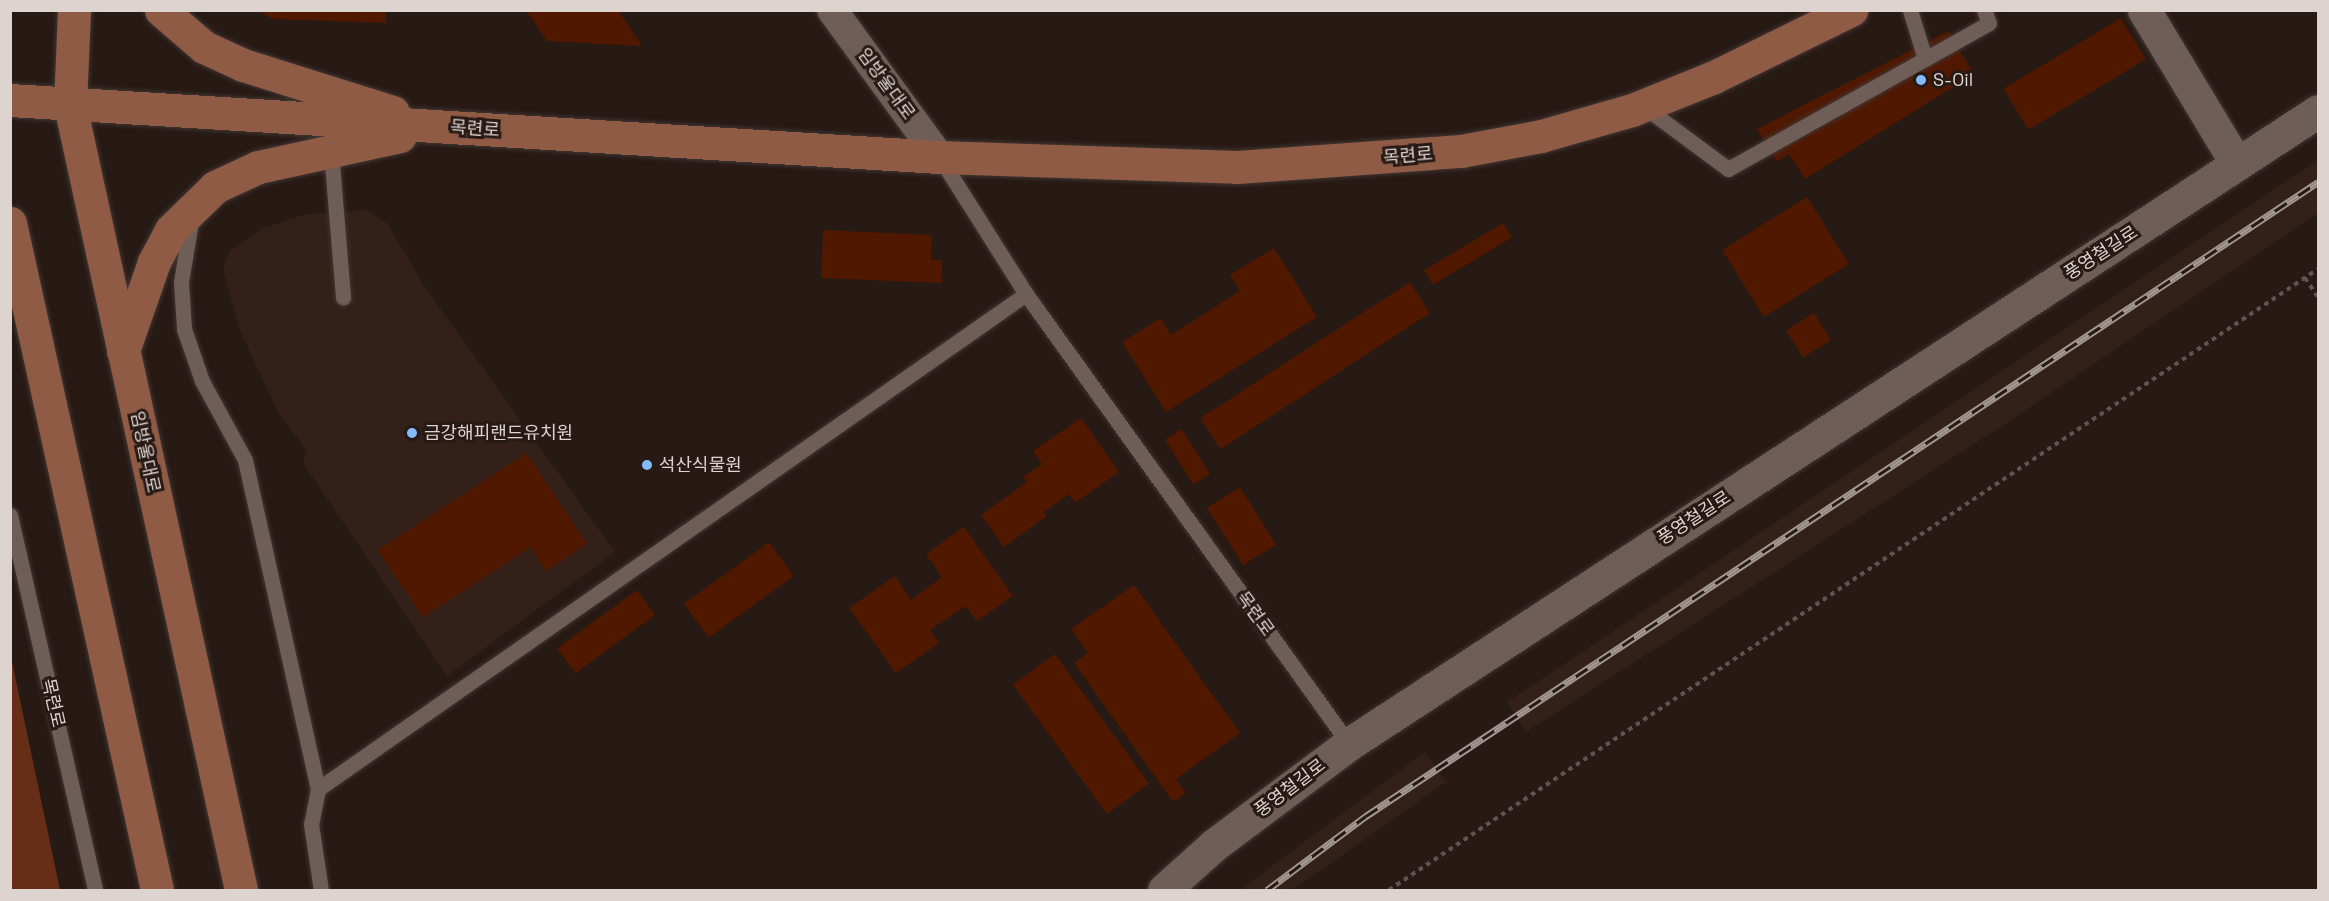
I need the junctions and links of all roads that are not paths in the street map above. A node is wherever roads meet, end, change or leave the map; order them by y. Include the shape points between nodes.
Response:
1 (74, 10) edge
2 (161, 10) edge
3 (832, 10) edge
4 (1851, 10) edge
5 (1910, 10) edge
6 (1984, 10) edge
7 (2144, 10) edge
8 (1925, 59) junction
9 (10, 100) edge
10 (70, 105) junction
11 (1642, 106) junction
12 (2319, 111) edge
13 (440, 127) junction
14 (332, 151) junction
15 (939, 157) junction
16 (2237, 164) junction
17 (194, 204) junction
18 (10, 223) edge
19 (10, 284) edge
20 (1026, 294) junction
21 (343, 298) dead end
22 (38, 346) junction
23 (123, 351) junction
24 (10, 515) edge
25 (1349, 744) junction
26 (318, 789) junction
27 (95, 891) edge
28 (157, 891) edge
29 (241, 891) edge
30 (321, 891) edge
31 (1164, 891) edge

1 - 10 main road, 임방울대로
2 - 13 main road via 204,47 243,65
3 - 15 street, 임방울대로
4 - 11 main road, 목련로 via 1727,72
5 - 8 lane
6 - 8 lane via 1989,23
7 - 16 street
8 - 11 lane via 1728,168
9 - 10 main road, 목련로
10 - 13 main road, 목련로
10 - 23 main road, 임방울대로
11 - 15 main road, 목련로 via 1541,136 1461,151 1337,162 1237,167
12 - 16 street, 풍영철길로
13 - 14 main road
13 - 15 main road, 목련로
14 - 17 main road via 258,167 215,187
14 - 21 lane
15 - 20 lane, 목련로
16 - 25 street, 풍영철길로
17 - 23 main road via 171,230 154,262
17 - 26 lane via 181,282 184,329 202,381 245,460
18 - 22 main road
19 - 22 main road
20 - 25 lane, 목련로
20 - 26 lane
22 - 28 main road
23 - 29 main road, 임방울대로
24 - 27 lane, 목련로
25 - 31 street, 풍영철길로 via 1214,845
26 - 30 lane via 312,824

